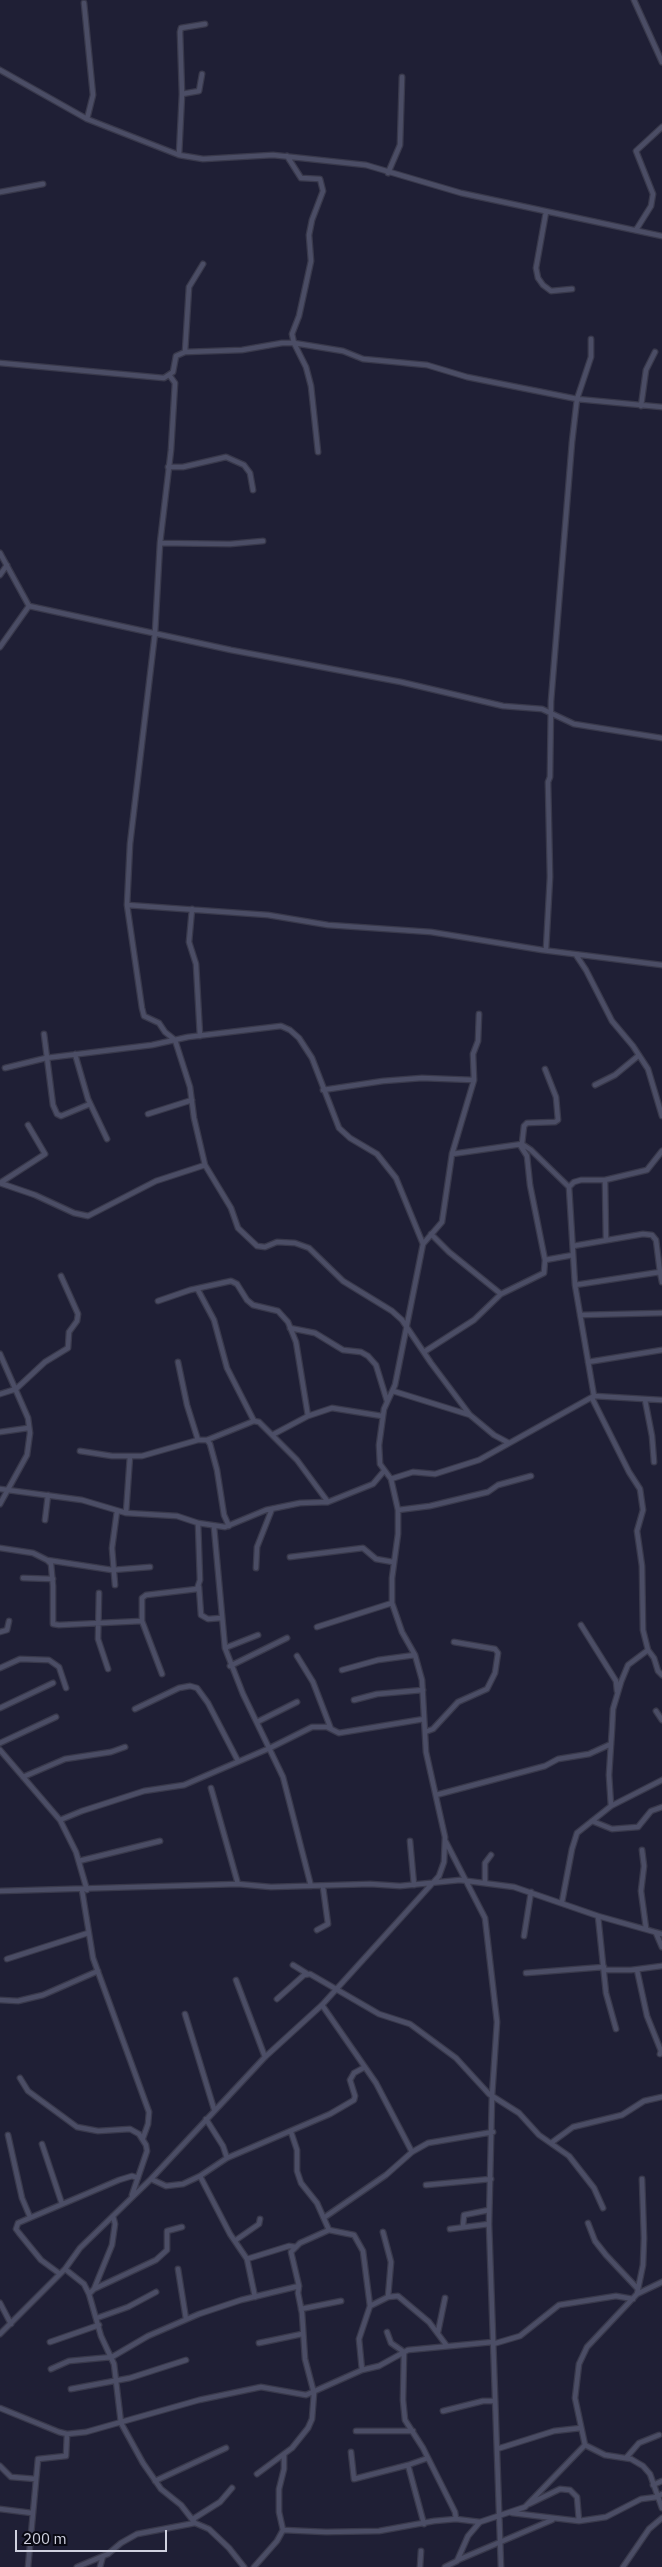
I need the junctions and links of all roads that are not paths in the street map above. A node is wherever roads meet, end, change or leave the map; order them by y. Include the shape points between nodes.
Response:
1 (634, 0) edge
2 (84, 3) dead end
3 (205, 24) dead end
4 (662, 62) edge
5 (0, 70) edge
6 (202, 74) dead end
7 (402, 77) dead end
8 (182, 94) junction
9 (86, 119) junction
10 (662, 127) edge
11 (179, 155) junction
12 (286, 156) junction
13 (388, 173) junction
14 (43, 184) dead end
15 (0, 192) edge
16 (546, 212) junction
17 (636, 230) junction
18 (662, 236) edge
19 (203, 264) dead end
20 (572, 289) dead end
21 (591, 338) dead end
22 (294, 343) junction
23 (185, 352) junction
24 (655, 352) dead end
25 (0, 364) edge
26 (170, 376) junction
27 (577, 399) junction
28 (641, 406) junction
29 (662, 407) edge
30 (318, 452) dead end
31 (168, 467) junction
32 (253, 490) dead end
33 (263, 541) dead end
34 (160, 543) junction
35 (0, 553) edge
36 (7, 565) junction
37 (0, 575) edge
38 (29, 606) junction
39 (155, 633) junction
40 (0, 647) edge
41 (551, 714) junction
42 (662, 738) edge
43 (127, 905) junction
44 (192, 909) junction
45 (546, 949) junction
46 (576, 955) junction
47 (662, 965) edge
48 (479, 1014) dead end
49 (44, 1034) dead end
50 (200, 1036) junction
51 (175, 1040) junction
52 (75, 1054) junction
53 (638, 1056) junction
54 (46, 1058) junction
55 (5, 1068) dead end
56 (545, 1070) dead end
57 (474, 1080) junction
58 (595, 1085) dead end
59 (323, 1090) junction
60 (192, 1100) junction
61 (90, 1104) junction
62 (148, 1114) dead end
63 (662, 1116) edge
64 (28, 1124) dead end
65 (107, 1138) dead end
66 (521, 1144) junction
67 (662, 1151) edge
68 (452, 1154) junction
69 (205, 1165) junction
70 (604, 1180) junction
71 (0, 1183) edge
72 (569, 1187) junction
73 (431, 1234) junction
74 (606, 1240) junction
75 (423, 1244) junction
76 (573, 1246) junction
77 (573, 1256) junction
78 (545, 1260) junction
79 (660, 1272) junction
80 (61, 1276) dead end
81 (662, 1282) edge
82 (575, 1285) junction
83 (198, 1290) junction
84 (501, 1294) junction
85 (158, 1301) dead end
86 (662, 1313) edge
87 (580, 1315) junction
88 (290, 1328) junction
89 (407, 1330) junction
90 (662, 1350) edge
91 (424, 1352) junction
92 (0, 1354) edge
93 (178, 1362) dead end
94 (588, 1362) junction
95 (16, 1389) junction
96 (393, 1390) junction
97 (0, 1394) edge
98 (593, 1397) junction
99 (645, 1400) junction
100 (662, 1400) edge
101 (387, 1401) junction
102 (470, 1415) junction
103 (308, 1416) junction
104 (382, 1416) junction
105 (254, 1421) junction
106 (28, 1428) junction
107 (0, 1432) edge
108 (274, 1434) junction
109 (198, 1440) junction
110 (207, 1440) junction
111 (508, 1443) junction
112 (80, 1451) dead end
113 (130, 1456) junction
114 (654, 1462) dead end
115 (384, 1471) junction
116 (531, 1476) dead end
117 (391, 1478) junction
118 (0, 1489) edge
119 (6, 1490) junction
120 (48, 1496) junction
121 (328, 1502) junction
122 (0, 1504) edge
123 (272, 1509) junction
124 (398, 1510) junction
125 (117, 1511) junction
126 (126, 1513) junction
127 (45, 1520) dead end
128 (198, 1524) junction
129 (229, 1526) junction
130 (214, 1527) junction
131 (0, 1548) edge
132 (290, 1557) dead end
133 (48, 1560) junction
134 (393, 1562) junction
135 (150, 1567) dead end
136 (256, 1568) dead end
137 (112, 1570) junction
138 (23, 1578) dead end
139 (52, 1579) junction
140 (115, 1585) dead end
141 (199, 1586) junction
142 (99, 1593) dead end
143 (392, 1602) junction
144 (221, 1618) junction
145 (9, 1621) dead end
146 (142, 1621) junction
147 (97, 1624) junction
148 (582, 1625) dead end
149 (317, 1627) dead end
150 (0, 1632) edge
151 (258, 1635) dead end
152 (287, 1638) dead end
153 (454, 1642) dead end
154 (224, 1648) junction
155 (648, 1650) junction
156 (415, 1655) junction
157 (297, 1656) dead end
158 (230, 1666) junction
159 (0, 1668) edge
160 (108, 1669) dead end
161 (342, 1670) dead end
162 (162, 1674) dead end
163 (662, 1675) edge
164 (53, 1683) dead end
165 (66, 1688) dead end
166 (423, 1690) junction
167 (618, 1692) junction
168 (354, 1700) dead end
169 (297, 1702) dead end
170 (0, 1708) edge
171 (135, 1709) dead end
172 (656, 1710) dead end
173 (56, 1717) dead end
174 (424, 1719) junction
175 (662, 1720) edge
176 (257, 1722) junction
177 (331, 1729) junction
178 (425, 1732) junction
179 (0, 1743) edge
180 (611, 1744) junction
181 (125, 1747) dead end
182 (270, 1748) junction
183 (0, 1750) edge
184 (238, 1761) junction
185 (23, 1777) junction
186 (662, 1780) edge
187 (211, 1788) dead end
188 (436, 1795) junction
189 (611, 1806) junction
190 (662, 1807) edge
191 (60, 1820) junction
192 (592, 1821) junction
193 (160, 1841) dead end
194 (410, 1841) dead end
195 (446, 1842) junction
196 (642, 1850) dead end
197 (491, 1856) dead end
198 (79, 1861) junction
199 (466, 1881) junction
200 (485, 1882) junction
201 (238, 1884) junction
202 (431, 1884) junction
203 (414, 1885) junction
204 (311, 1886) junction
205 (323, 1887) junction
206 (85, 1890) junction
207 (0, 1891) edge
208 (531, 1892) junction
209 (562, 1902) junction
210 (598, 1916) junction
211 (646, 1928) junction
212 (317, 1930) dead end
213 (88, 1933) junction
214 (659, 1933) edge
215 (524, 1936) dead end
216 (662, 1947) edge
217 (7, 1959) dead end
218 (293, 1965) dead end
219 (662, 1966) edge
220 (604, 1969) junction
221 (637, 1970) junction
222 (98, 1971) junction
223 (306, 1973) junction
224 (526, 1973) dead end
225 (236, 1980) dead end
226 (335, 1989) junction
227 (277, 1999) dead end
228 (0, 2000) edge
229 (322, 2005) junction
230 (185, 2014) dead end
231 (616, 2029) dead end
232 (660, 2054) dead end
233 (265, 2057) junction
234 (365, 2067) junction
235 (20, 2078) dead end
236 (492, 2096) junction
237 (662, 2098) edge
238 (214, 2109) junction
239 (206, 2119) junction
240 (291, 2132) junction
241 (492, 2132) junction
242 (8, 2135) dead end
243 (143, 2138) junction
244 (551, 2143) junction
245 (42, 2144) dead end
246 (412, 2152) junction
247 (227, 2158) junction
248 (200, 2176) junction
249 (138, 2178) junction
250 (151, 2179) junction
251 (490, 2179) junction
252 (642, 2179) dead end
253 (426, 2185) dead end
254 (130, 2199) junction
255 (62, 2204) junction
256 (603, 2208) dead end
257 (489, 2210) junction
258 (113, 2216) junction
259 (30, 2217) junction
260 (325, 2217) junction
261 (260, 2220) dead end
262 (588, 2223) dead end
263 (489, 2224) junction
264 (463, 2226) junction
265 (182, 2227) dead end
266 (450, 2229) dead end
267 (329, 2230) junction
268 (383, 2232) dead end
269 (236, 2240) junction
270 (296, 2247) junction
271 (247, 2259) junction
272 (65, 2269) junction
273 (178, 2269) dead end
274 (60, 2274) junction
275 (662, 2282) edge
276 (300, 2286) junction
277 (94, 2289) junction
278 (638, 2291) junction
279 (156, 2292) dead end
280 (89, 2294) junction
281 (255, 2297) junction
282 (388, 2297) junction
283 (445, 2298) dead end
284 (633, 2299) junction
285 (341, 2301) dead end
286 (0, 2303) edge
287 (370, 2306) junction
288 (301, 2308) junction
289 (97, 2318) junction
290 (186, 2319) junction
291 (11, 2324) junction
292 (99, 2325) junction
293 (387, 2332) dead end
294 (438, 2332) junction
295 (0, 2334) edge
296 (302, 2334) junction
297 (50, 2342) dead end
298 (259, 2343) dead end
299 (493, 2343) junction
300 (447, 2346) junction
301 (404, 2352) junction
302 (112, 2357) junction
303 (186, 2360) dead end
304 (51, 2369) dead end
305 (362, 2370) junction
306 (116, 2381) junction
307 (71, 2388) dead end
308 (314, 2393) junction
309 (495, 2401) junction
310 (0, 2408) edge
311 (443, 2411) dead end
312 (120, 2423) junction
313 (581, 2428) junction
314 (356, 2431) dead end
315 (413, 2431) junction
316 (66, 2434) junction
317 (659, 2435) dead end
318 (585, 2445) junction
319 (226, 2448) dead end
320 (497, 2449) junction
321 (351, 2452) dead end
322 (284, 2454) junction
323 (428, 2458) junction
324 (626, 2458) junction
325 (0, 2466) edge
326 (408, 2466) junction
327 (257, 2474) dead end
328 (36, 2479) junction
329 (155, 2481) junction
330 (662, 2481) edge
331 (653, 2485) junction
332 (232, 2488) dead end
333 (660, 2495) edge
334 (525, 2506) junction
335 (662, 2508) edge
336 (0, 2509) edge
337 (32, 2513) junction
338 (508, 2513) junction
339 (498, 2517) junction
340 (662, 2518) edge
341 (456, 2519) junction
342 (554, 2520) junction
343 (194, 2521) junction
344 (578, 2521) junction
345 (480, 2522) junction
346 (424, 2524) junction
347 (282, 2530) junction
348 (500, 2542) junction
349 (422, 2551) dead end
350 (102, 2556) junction
351 (457, 2561) junction
352 (28, 2567) edge
353 (77, 2567) edge
354 (100, 2567) edge
355 (244, 2567) edge
356 (254, 2567) edge
357 (420, 2567) edge
358 (445, 2567) edge
359 (500, 2567) edge
360 (623, 2567) edge

1 - 4 street
2 - 9 street via 93,94
3 - 8 street via 181,28
5 - 9 street
6 - 8 street via 199,91
7 - 13 street via 400,145
8 - 11 street
9 - 11 street
10 - 17 street via 636,151 653,194 651,206
11 - 12 street via 203,159
12 - 13 street via 366,165
12 - 22 street via 301,178 320,179 323,191 309,235 311,261 292,334
13 - 16 street
14 - 15 street
16 - 17 street
16 - 20 street via 536,268 538,278 551,291
17 - 18 street
19 - 23 street via 189,287
21 - 27 street via 591,357
22 - 23 street via 242,350
22 - 27 street via 363,359 427,365
22 - 30 street via 311,386
23 - 26 street via 176,356
24 - 28 street via 646,370
25 - 26 street via 156,378
26 - 31 street via 176,383
27 - 28 street
27 - 41 street
28 - 29 street
31 - 32 street via 183,467 226,457 244,465 250,474
31 - 34 street
33 - 34 street
34 - 39 street
35 - 36 street
36 - 37 street
36 - 38 street
38 - 39 street
38 - 40 street
39 - 41 street
39 - 43 street via 130,844
41 - 42 street via 580,725
41 - 45 street
43 - 44 street
43 - 51 street via 144,1016 159,1023
44 - 45 street via 268,915 328,925 431,932
44 - 50 street via 189,942 196,964
45 - 46 street
46 - 47 street
46 - 53 street via 612,1021
48 - 57 street via 478,1041 473,1054
49 - 54 street
50 - 51 street
50 - 59 street via 271,1026 290,1030 312,1058
51 - 52 street
51 - 60 street
52 - 54 street
52 - 61 street
53 - 58 street via 616,1075
53 - 63 street via 648,1069
54 - 55 street
54 - 61 street via 57,1114 61,1116
56 - 66 street via 556,1097 558,1120 527,1123
57 - 59 street via 383,1080
57 - 68 street
59 - 75 street via 344,1134 377,1154 396,1178
60 - 62 street
60 - 69 street
61 - 65 street
64 - 71 street via 45,1154
66 - 68 street
66 - 72 street
66 - 78 street via 527,1156
67 - 70 street via 647,1170
68 - 73 street via 442,1222
69 - 71 street via 156,1181 88,1216
69 - 89 street via 231,1208 238,1228 250,1242 265,1247 277,1242 295,1243 309,1248 343,1281 392,1311
70 - 72 street via 581,1180
70 - 74 street
72 - 76 street
73 - 75 street
73 - 84 street
74 - 76 street
74 - 79 street via 652,1235 656,1240
75 - 89 street
76 - 77 street
77 - 78 street
77 - 82 street
78 - 84 street via 544,1272
79 - 81 street
79 - 82 street
80 - 95 street via 78,1314 77,1322 69,1332 68,1348 45,1362
82 - 87 street
83 - 85 street
83 - 88 street via 235,1281 250,1303 278,1311
83 - 105 street via 214,1320 227,1368
84 - 91 street via 474,1320
86 - 87 street
87 - 94 street
88 - 101 street via 315,1333 343,1350 368,1356 376,1365
88 - 103 street via 297,1348
89 - 91 street
89 - 96 street
90 - 94 street
91 - 102 street
92 - 95 street
93 - 109 street
94 - 98 street
95 - 97 street
95 - 106 street via 28,1418
96 - 101 street
96 - 102 street
98 - 99 street
98 - 111 street
98 - 155 street via 628,1472 640,1489 643,1505 637,1539 642,1566 642,1625
99 - 100 street
99 - 114 street
101 - 104 street
102 - 111 street
103 - 104 street via 337,1407
103 - 108 street
104 - 115 street via 379,1456
105 - 108 street
105 - 110 street
106 - 107 street
106 - 119 street via 27,1455
108 - 121 street
109 - 110 street
109 - 113 street via 142,1456
110 - 129 street
111 - 117 street via 479,1460 440,1473 413,1472
112 - 113 street
113 - 126 street
115 - 117 street
115 - 121 street via 373,1484
116 - 124 street via 498,1485 488,1492
117 - 124 street
118 - 119 street
119 - 120 street
119 - 122 street
120 - 125 street via 82,1500
120 - 127 street
121 - 123 street
123 - 129 street
123 - 136 street via 257,1548
124 - 134 street
125 - 126 street
125 - 137 street
126 - 128 street via 177,1516
128 - 130 street
128 - 141 street
129 - 130 street
130 - 144 street
131 - 133 street via 28,1552
132 - 134 street via 362,1548 376,1559
133 - 137 street
133 - 139 street
134 - 143 street
135 - 137 street
137 - 140 street
138 - 139 street
139 - 147 street via 53,1624
141 - 144 street via 202,1615 208,1619
141 - 146 street via 194,1591 146,1595 142,1598
142 - 147 street
143 - 149 street
143 - 156 street via 402,1632
144 - 154 street
145 - 150 street via 7,1630
146 - 147 street
146 - 162 street
147 - 160 street via 98,1639
148 - 167 street via 616,1681
151 - 154 street
152 - 158 street
153 - 178 street via 495,1649 498,1653 495,1673 487,1689 458,1702
154 - 158 street
155 - 163 street
155 - 167 street via 628,1665
156 - 161 street via 378,1660
156 - 166 street
157 - 177 street via 312,1682
158 - 176 street
159 - 165 street via 20,1659 48,1660 59,1667
164 - 170 street
166 - 168 street via 377,1694
166 - 174 street
167 - 180 street via 613,1709
169 - 176 street
171 - 184 street via 179,1688 197,1688
172 - 175 street
173 - 179 street
174 - 177 street via 339,1733
174 - 178 street
176 - 182 street
177 - 182 street via 327,1726 312,1727
178 - 188 street
180 - 188 street via 589,1754 558,1759 545,1766
180 - 189 street
181 - 185 street via 65,1759
182 - 184 street
182 - 204 street via 288,1791
183 - 185 street
184 - 191 street via 184,1785 144,1791
185 - 191 street
186 - 189 street
187 - 201 street
188 - 195 street
189 - 192 street
190 - 192 street via 651,1811 638,1827 612,1829
191 - 198 street
192 - 209 street via 577,1833
193 - 198 street
194 - 203 street
195 - 199 street
195 - 202 street via 439,1876
196 - 211 street via 641,1891
197 - 200 street via 485,1863
198 - 206 street
199 - 200 street
199 - 202 street
199 - 236 street via 485,1918 493,1974 497,2042
200 - 208 street
201 - 204 street
201 - 206 street
202 - 203 street
202 - 226 street
203 - 205 street
204 - 205 street
205 - 212 street via 328,1924
206 - 207 street
206 - 213 street
208 - 209 street
208 - 215 street
209 - 210 street
210 - 211 street
210 - 220 street
211 - 214 street
213 - 217 street
213 - 222 street
214 - 216 street
218 - 223 street
219 - 221 street
220 - 221 street
220 - 224 street
220 - 231 street via 606,1994
221 - 232 street via 647,2016
222 - 228 street via 43,1995 18,2001
222 - 243 street via 149,2112
223 - 226 street
223 - 227 street
225 - 233 street
226 - 229 street
226 - 236 street via 378,2014 410,2024 425,2034 456,2058
229 - 233 street
229 - 234 street
230 - 238 street
233 - 238 street
234 - 240 street via 354,2073 350,2080 354,2100
234 - 246 street
235 - 243 street via 28,2091 77,2127 98,2131 130,2129
236 - 241 street
236 - 244 street via 519,2113 534,2131
237 - 244 street via 644,2101 622,2115 573,2127
238 - 239 street
239 - 247 street
239 - 250 street
240 - 247 street via 267,2139
240 - 260 street via 301,2183
241 - 246 street via 428,2143
241 - 251 street
242 - 259 street via 22,2198
243 - 249 street via 147,2151
244 - 256 street via 576,2164 594,2188
245 - 255 street
246 - 260 street via 386,2176
247 - 248 street
248 - 250 street via 174,2186 158,2184
248 - 269 street
249 - 254 street
249 - 255 street via 128,2177
250 - 254 street
251 - 253 street
251 - 257 street
252 - 278 street via 643,2266
254 - 258 street
255 - 259 street
257 - 263 street
257 - 264 street via 464,2215
258 - 272 street via 80,2248
258 - 277 street via 112,2245
259 - 274 street via 16,2229 41,2260
260 - 267 street
261 - 269 street
262 - 278 street via 606,2255
263 - 264 street
263 - 299 street
264 - 266 street
265 - 277 street via 167,2231 167,2250 156,2260
267 - 270 street
267 - 287 street via 348,2233 356,2238 364,2259
268 - 282 street via 391,2262
269 - 271 street
270 - 271 street via 289,2246
270 - 276 street via 291,2252
271 - 281 street
272 - 274 street
272 - 280 street via 84,2284
273 - 290 street
274 - 291 street
275 - 278 street
276 - 281 street
276 - 288 street
277 - 280 street
278 - 284 street
279 - 289 street
280 - 289 street
281 - 290 street
282 - 287 street
282 - 294 street via 398,2296
283 - 294 street
284 - 299 street via 616,2296 559,2305 520,2336
284 - 313 street via 582,2353 575,2398
285 - 288 street
286 - 291 street
287 - 305 street via 359,2339
288 - 296 street
289 - 292 street
290 - 302 street
291 - 295 street
292 - 297 street
292 - 302 street
293 - 301 street via 392,2343
294 - 300 street
296 - 298 street
296 - 308 street
299 - 300 street
299 - 309 street
300 - 301 street
301 - 305 street via 379,2366
301 - 315 street via 403,2412 406,2424
302 - 304 street via 69,2361
302 - 306 street
303 - 306 street
305 - 308 street
306 - 307 street
306 - 312 street
308 - 312 street via 295,2395 261,2387
308 - 322 street via 314,2410 308,2428
309 - 311 street
309 - 320 street
310 - 316 street
312 - 316 street
312 - 329 street
313 - 318 street
313 - 320 street via 554,2431
314 - 315 street
315 - 323 street
316 - 328 street via 66,2456 38,2459
317 - 324 street via 639,2443
318 - 324 street via 605,2455
318 - 334 street
319 - 329 street
320 - 339 street
321 - 326 street via 354,2479
322 - 327 street
322 - 347 street via 279,2489
323 - 326 street
323 - 341 street
324 - 331 street via 646,2469
325 - 328 street via 11,2477
326 - 346 street
328 - 337 street
329 - 343 street
330 - 331 street
331 - 333 street
332 - 343 street via 220,2502
333 - 335 street
333 - 344 street via 641,2499 606,2516
334 - 338 street
334 - 344 street via 560,2489 570,2490 577,2497
336 - 337 street
337 - 352 street
338 - 339 street
338 - 342 street
339 - 345 street
339 - 348 street
340 - 360 street via 650,2529
341 - 345 street
341 - 346 street
342 - 344 street
342 - 348 street
343 - 350 street via 137,2534
343 - 355 street via 209,2529
345 - 351 street via 468,2536
346 - 347 street via 379,2531
347 - 356 street via 277,2541
348 - 351 street
348 - 359 street
349 - 357 street
350 - 353 street
350 - 354 street
351 - 358 street

